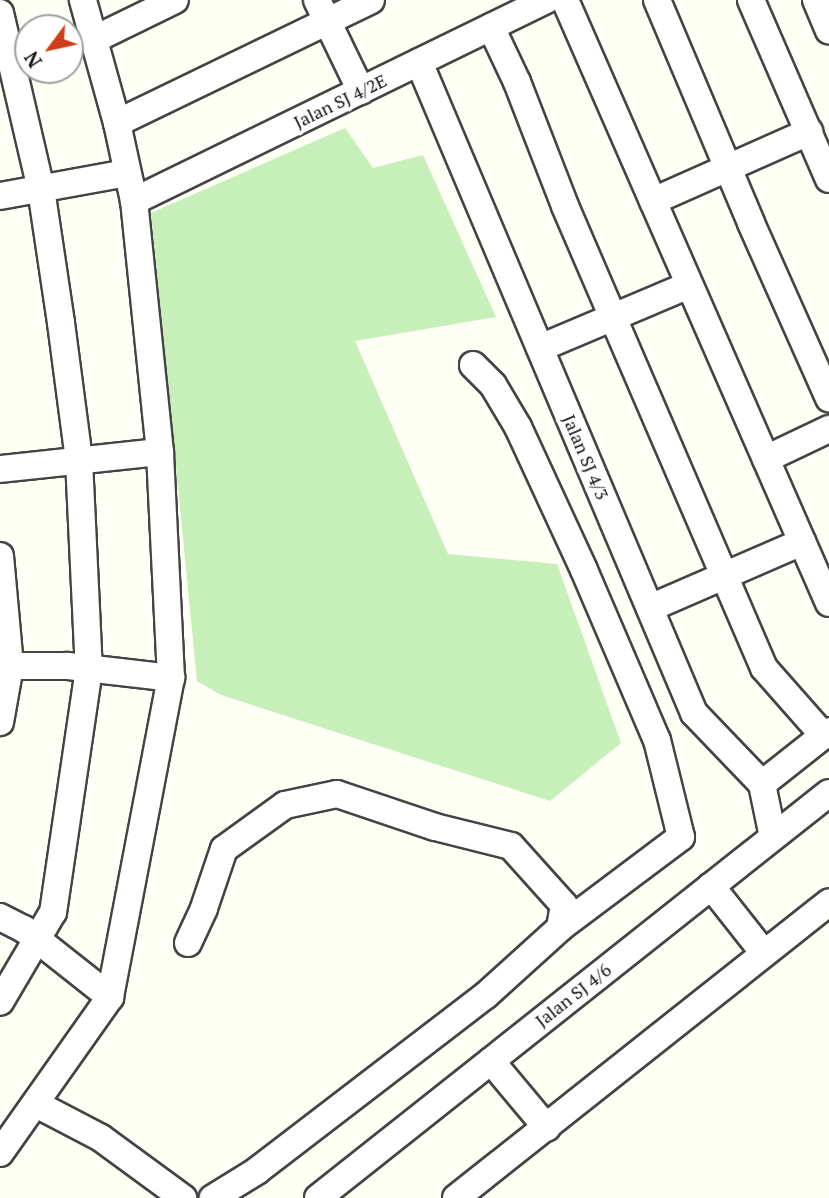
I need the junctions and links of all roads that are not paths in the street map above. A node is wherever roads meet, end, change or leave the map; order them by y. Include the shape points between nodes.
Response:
1 (83, 0) edge
2 (174, 0) edge
3 (371, 0) edge
4 (547, 0) edge
5 (565, 0) edge
6 (657, 0) edge
7 (751, 0) edge
8 (816, 0) edge
9 (322, 11) edge
10 (0, 13) edge
11 (491, 27) junction
12 (829, 30) edge
13 (93, 40) junction
14 (419, 62) junction
15 (361, 91) junction
16 (117, 123) junction
17 (808, 132) junction
18 (728, 168) junction
19 (127, 173) junction
20 (829, 178) edge
21 (41, 189) junction
22 (0, 196) edge
23 (134, 201) junction
24 (653, 201) junction
25 (690, 285) junction
26 (614, 317) junction
27 (540, 348) junction
28 (473, 365) dead end
29 (829, 398) edge
30 (829, 429) edge
31 (160, 452) junction
32 (766, 459) junction
33 (79, 460) junction
34 (0, 468) edge
35 (802, 542) junction
36 (0, 556) edge
37 (723, 576) junction
38 (829, 603) edge
39 (650, 608) junction
40 (10, 666) junction
41 (89, 669) junction
42 (171, 678) junction
43 (0, 722) edge
44 (826, 733) edge
45 (762, 784) junction
46 (829, 793) edge
47 (773, 836) junction
48 (711, 886) junction
49 (829, 902) edge
50 (0, 917) edge
51 (560, 928) junction
52 (39, 941) junction
53 (188, 943) dead end
54 (764, 953) junction
55 (110, 998) junction
56 (0, 1002) edge
57 (491, 1061) junction
58 (36, 1104) junction
59 (547, 1128) junction
60 (0, 1153) edge
61 (184, 1198) edge
62 (213, 1198) edge
63 (318, 1198) edge
64 (456, 1198) edge

1 - 13 street
2 - 13 street
3 - 9 street
4 - 11 street, Jalan SJ 4/2E
5 - 24 street
6 - 18 street
7 - 17 street
8 - 12 street
9 - 15 street
9 - 16 street
10 - 21 street
11 - 14 street, Jalan SJ 4/2E
11 - 26 street
13 - 16 street
14 - 15 street, Jalan SJ 4/2E
14 - 27 street, Jalan SJ 4/3
15 - 23 street, Jalan SJ 4/2E
16 - 19 street
17 - 18 street
17 - 20 street
18 - 24 street
18 - 29 street
19 - 21 street
19 - 23 street
21 - 22 street
21 - 33 street
23 - 31 street
24 - 25 street
25 - 26 street
25 - 32 street
26 - 27 street
26 - 37 street
27 - 39 street, Jalan SJ 4/3
28 - 51 street via 494,385 518,427 584,570 657,740 681,837
30 - 32 street
31 - 33 street
31 - 42 street
32 - 35 street
33 - 34 street
33 - 41 street
35 - 37 street
35 - 38 street
36 - 40 street
37 - 39 street
37 - 44 street via 764,668
39 - 45 street, Jalan SJ 4/3 via 694,713
40 - 41 street
40 - 43 street
41 - 42 street
41 - 52 street via 53,912
42 - 55 street
44 - 45 street
45 - 47 street
46 - 47 street, Jalan SJ 4/6
47 - 48 street, Jalan SJ 4/6
48 - 54 street
48 - 57 street, Jalan SJ 4/6
49 - 54 street
50 - 52 street
51 - 53 street via 564,905 511,846 435,827 337,794 285,805 224,849
51 - 62 street via 486,995 257,1171
52 - 55 street
52 - 56 street
54 - 59 street
55 - 58 street
57 - 59 street
57 - 63 street, Jalan SJ 4/6
58 - 60 street
58 - 61 street via 101,1138
59 - 64 street

